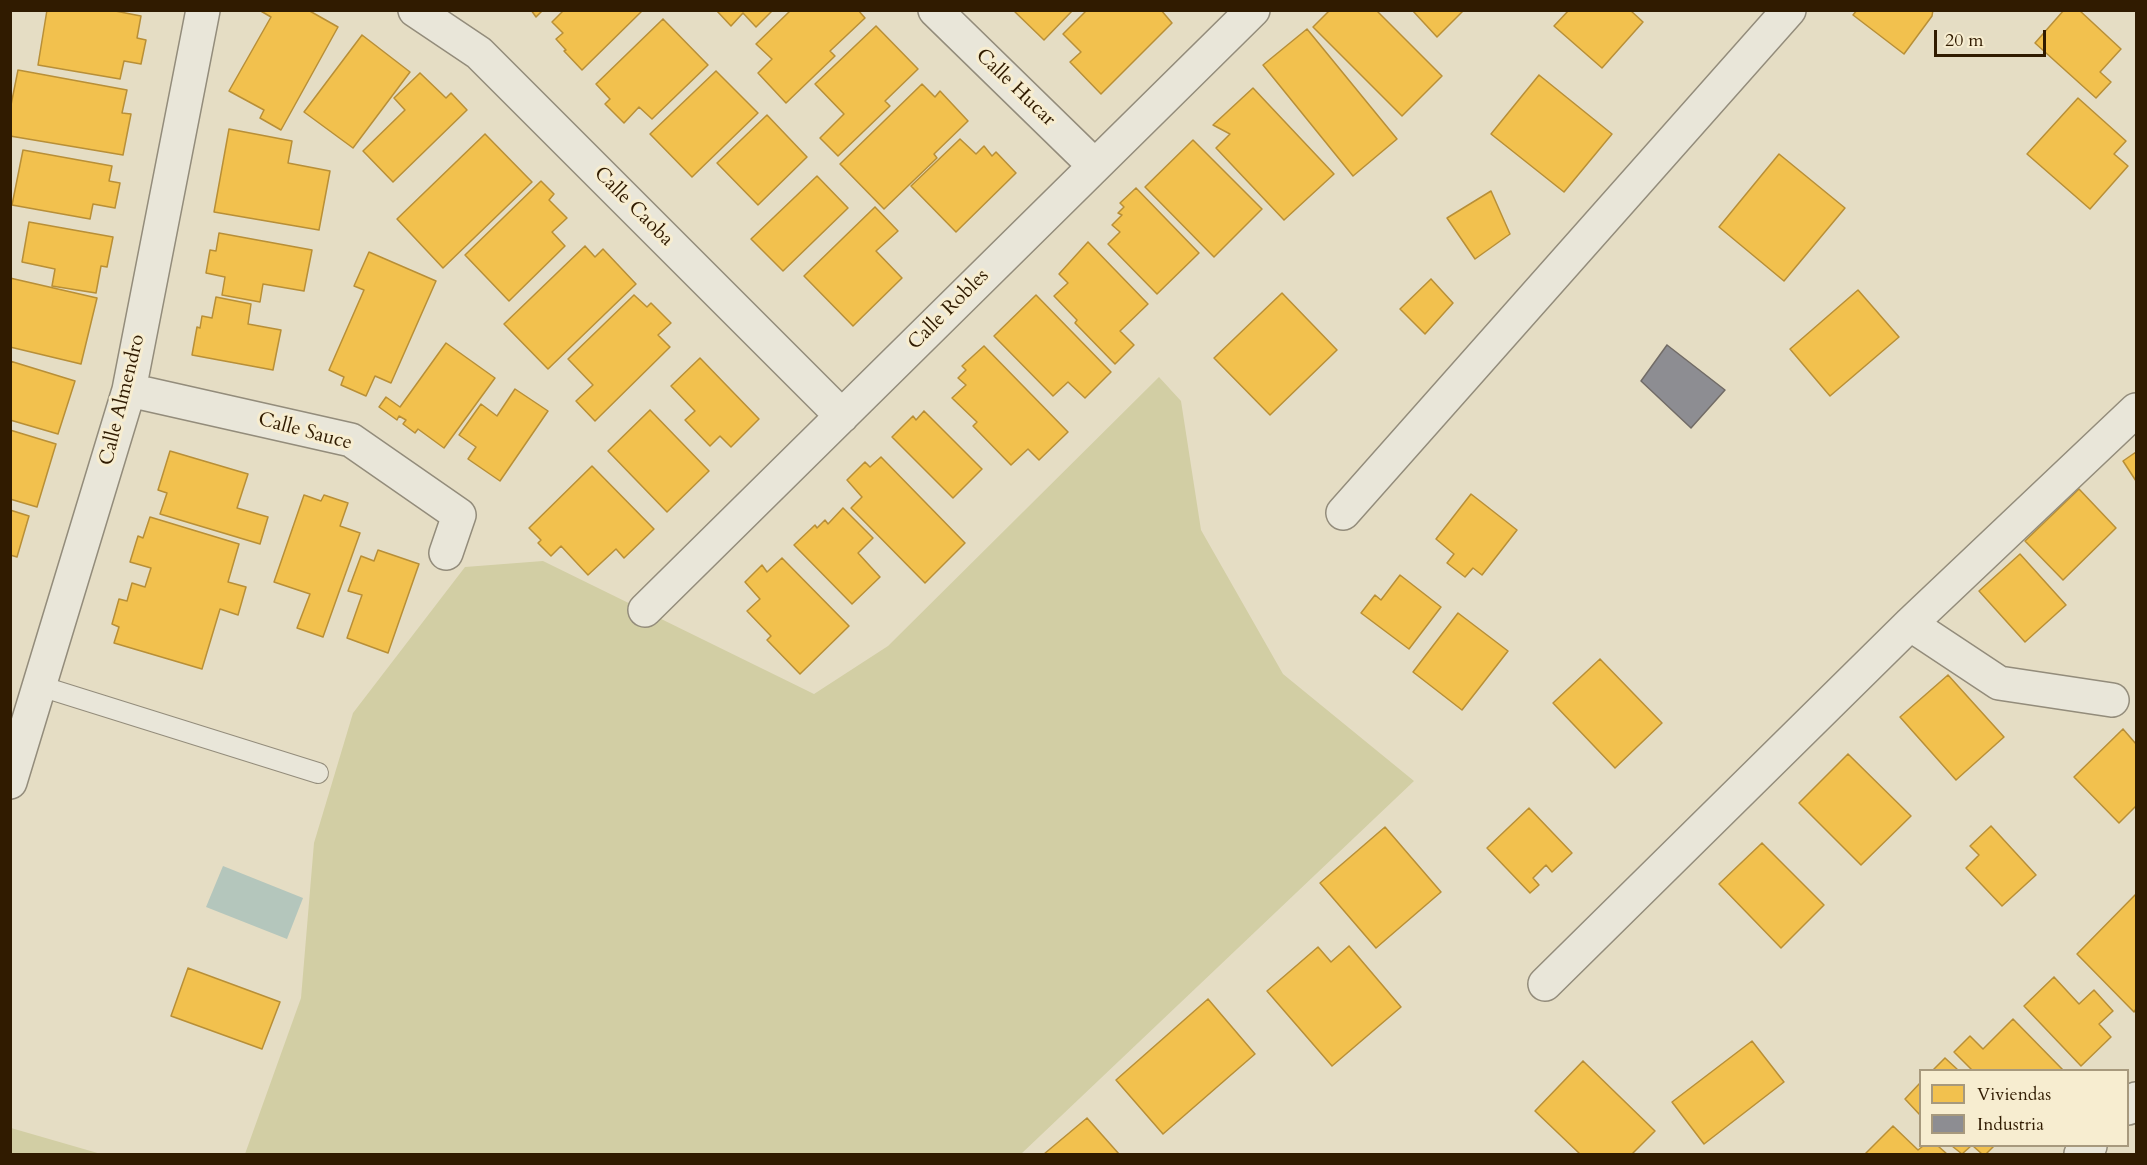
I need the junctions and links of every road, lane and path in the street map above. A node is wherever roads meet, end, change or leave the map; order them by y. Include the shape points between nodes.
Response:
1 (202, 10) edge
2 (415, 10) edge
3 (935, 10) edge
4 (1253, 10) edge
5 (1789, 10) edge
6 (1095, 166) junction
7 (129, 390) junction
8 (2136, 410) edge
9 (842, 416) junction
10 (1343, 513) dead end
11 (446, 553) dead end
12 (645, 610) dead end
13 (1910, 624) junction
14 (40, 686) junction
15 (2112, 700) dead end
16 (318, 773) dead end
17 (10, 782) edge
18 (1545, 984) dead end

1 - 7 street, Calle Almendro
2 - 9 street, Calle Caoba via 479,53
3 - 6 street, Calle Hucar
4 - 6 street, Calle Robles
5 - 10 street
6 - 9 street, Calle Robles
7 - 11 street, Calle Sauce via 351,440 459,515
7 - 14 street, Calle Almendro
8 - 13 street
9 - 12 street, Calle Robles
13 - 15 street via 1999,683
13 - 18 street
14 - 16 lane
14 - 17 street, Calle Almendro

